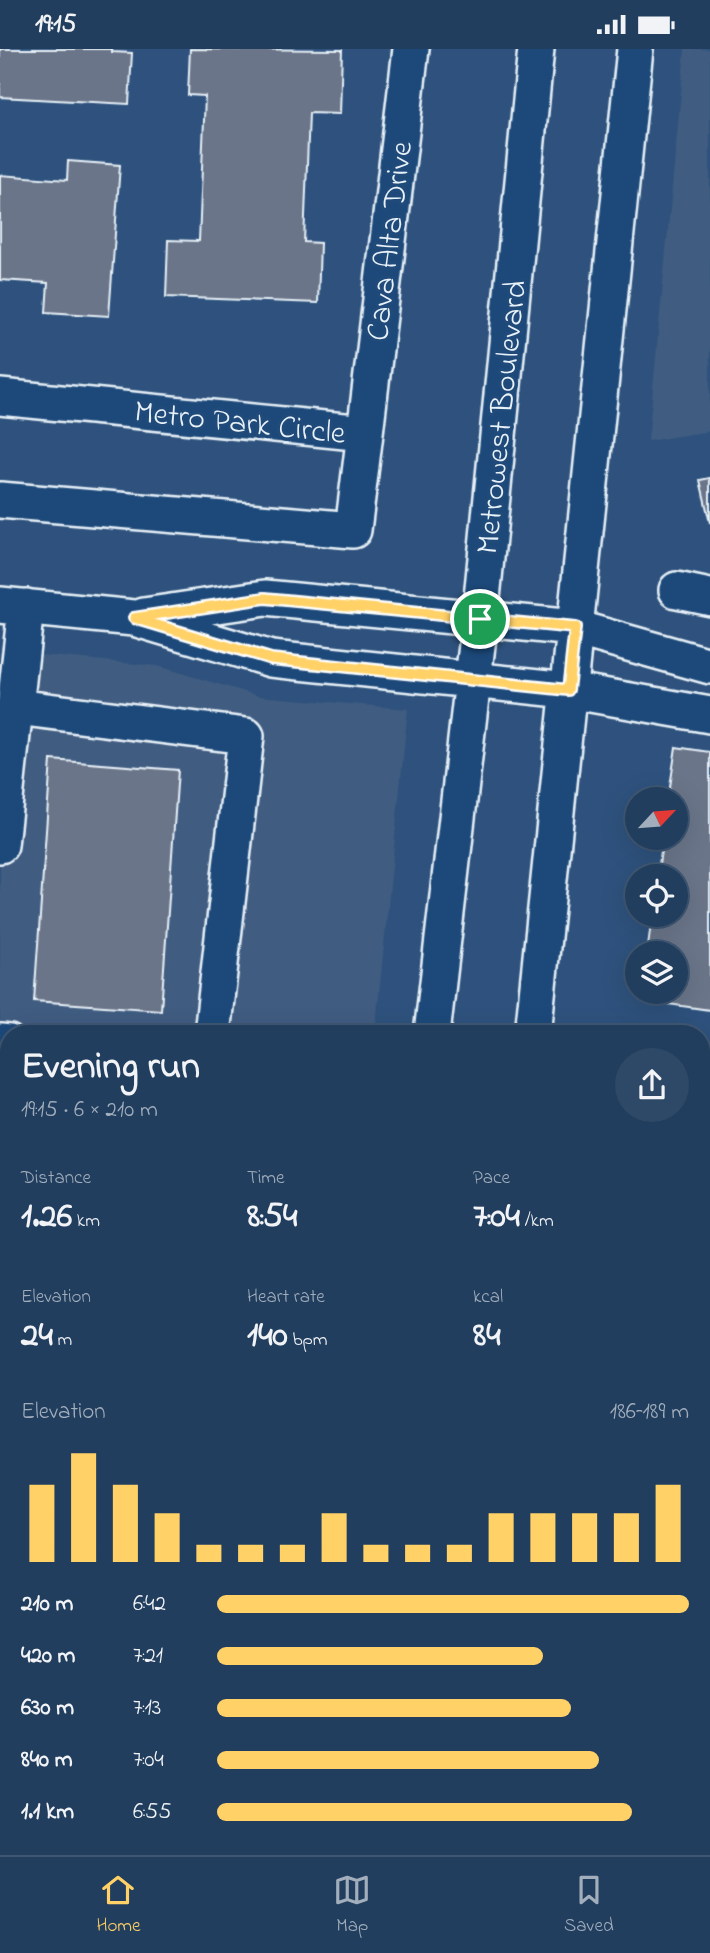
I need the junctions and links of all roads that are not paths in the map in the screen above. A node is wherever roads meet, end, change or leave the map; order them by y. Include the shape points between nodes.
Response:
1 (411, 49) edge
2 (536, 49) edge
3 (635, 49) edge
4 (0, 397) edge
5 (365, 433) junction
6 (0, 500) edge
7 (13, 606) edge
8 (134, 618) junction
9 (480, 619) junction
10 (575, 628) junction
11 (710, 666) edge
12 (472, 681) junction
13 (568, 690) junction
14 (16, 707) junction
15 (710, 715) edge
16 (0, 845) edge
17 (213, 1025) edge
18 (433, 1025) edge
19 (534, 1025) edge

1 - 5 street, Cava Alta Drive
2 - 9 street, Metrowest Boulevard
3 - 10 street
4 - 5 street, Metro Park Circle
5 - 6 street, Metro Park Circle via 353,530
7 - 8 street
7 - 14 street
8 - 9 street via 265,598
8 - 12 street via 271,659
9 - 10 street
9 - 12 street, Metrowest Boulevard
10 - 11 street
10 - 13 street
12 - 13 street
12 - 18 street, Metrowest Boulevard
13 - 15 street
13 - 19 street
14 - 16 street
14 - 17 street via 246,736

